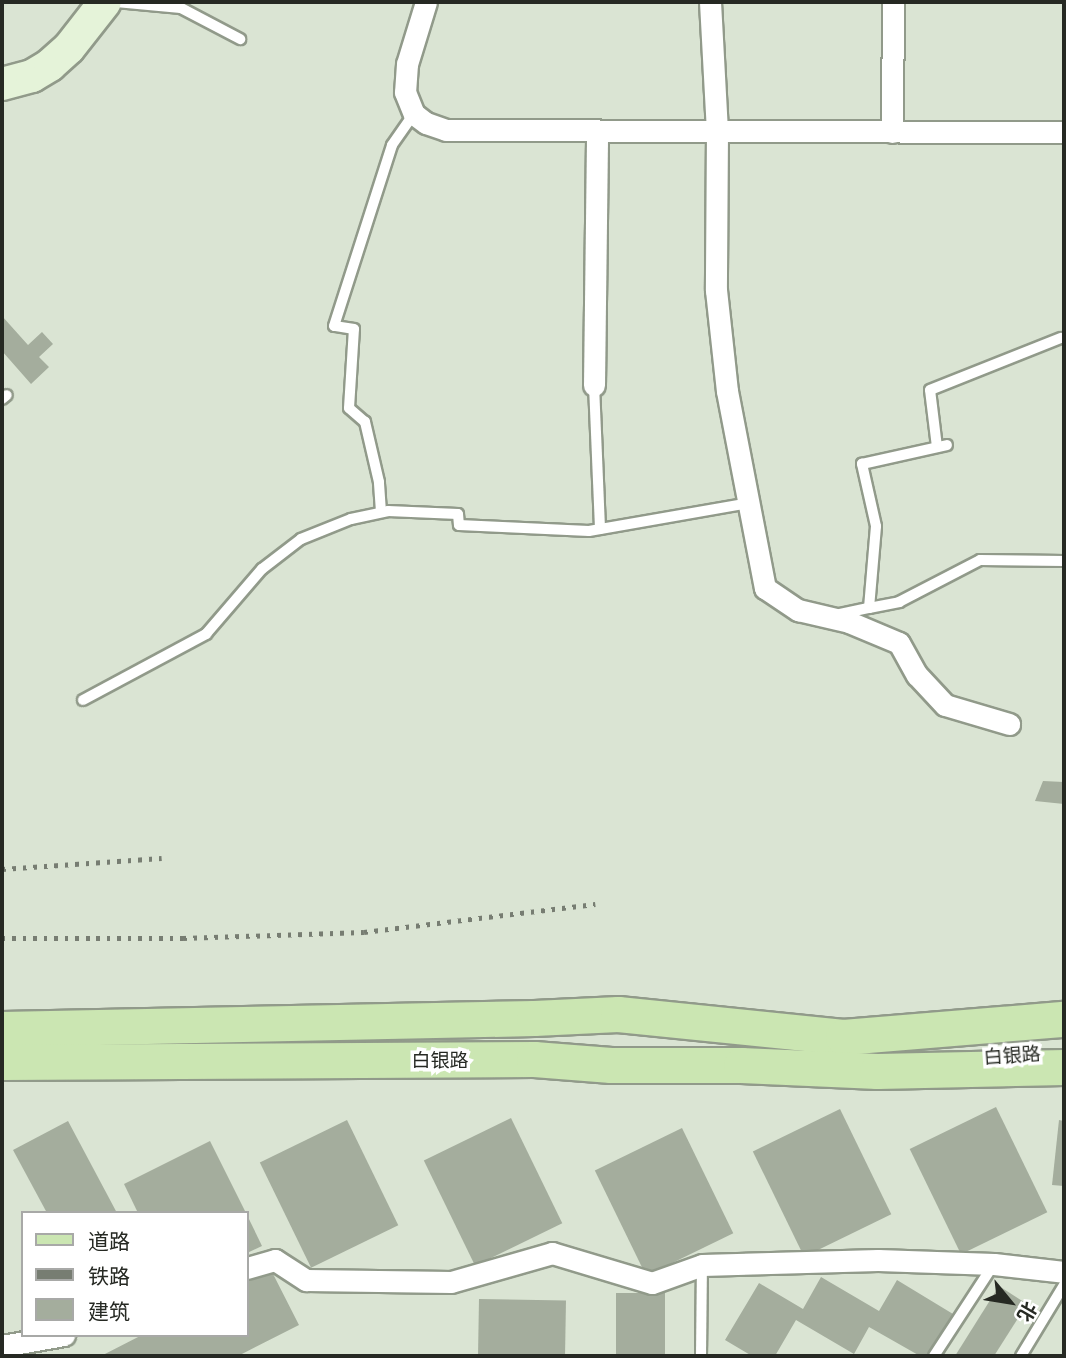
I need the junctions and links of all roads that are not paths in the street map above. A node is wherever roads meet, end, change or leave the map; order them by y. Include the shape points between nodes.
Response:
1 (105, 2) edge
2 (116, 2) edge
3 (426, 2) edge
4 (710, 2) edge
5 (893, 2) edge
6 (240, 39) dead end
7 (2, 84) edge
8 (414, 114) junction
9 (597, 131) junction
10 (717, 131) junction
11 (891, 132) junction
12 (1064, 132) edge
13 (1061, 338) dead end
14 (594, 385) joint
15 (749, 503) junction
16 (381, 512) junction
17 (600, 529) junction
18 (1064, 561) edge
19 (869, 608) junction
20 (827, 617) junction
21 (83, 700) dead end
22 (1009, 724) dead end
23 (1064, 1019) edge
24 (2, 1029) edge
25 (1064, 1033) edge
26 (843, 1037) junction
27 (1064, 1051) edge
28 (2, 1062) edge
29 (1064, 1067) edge
30 (877, 1072) junction
31 (994, 1264) junction
32 (702, 1265) junction
33 (248, 1268) edge
34 (1064, 1272) edge
35 (1064, 1285) edge
36 (60, 1337) edge
37 (2, 1346) edge
38 (39, 1349) edge
39 (701, 1356) edge
40 (934, 1356) edge
41 (1021, 1356) edge

1 - 7 main road via 50,65 33,76
2 - 6 lane via 181,8
3 - 8 street via 407,64 405,92
4 - 10 street
5 - 11 street
8 - 9 street via 446,130
8 - 16 lane via 392,145 334,326 354,328 349,408 365,422
9 - 10 street
9 - 14 street
10 - 11 street
10 - 15 street via 716,290 727,391
11 - 12 street
13 - 19 lane via 930,390 942,446 862,464 876,526
14 - 17 lane
15 - 17 lane
15 - 20 street via 765,588 798,610
16 - 17 lane via 458,514 459,526
16 - 21 lane via 301,539 262,569 205,634
18 - 19 lane via 981,560 899,602
19 - 20 lane
20 - 22 street via 898,643 917,675 945,705
23 - 26 main road
24 - 26 main road, 白银路 via 618,1014
25 - 26 main road
27 - 30 main road, 白银路 via 992,1055
28 - 30 main road, 白银路 via 534,1059
29 - 30 main road, 白银路
31 - 32 street
31 - 34 street
31 - 40 lane
32 - 33 street via 652,1283 552,1253 451,1282 306,1280 275,1260
32 - 39 lane
35 - 41 lane
36 - 38 street
37 - 38 street

